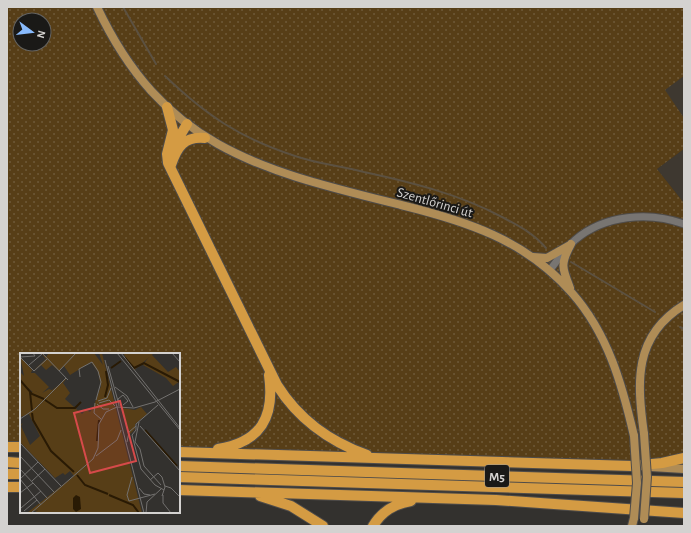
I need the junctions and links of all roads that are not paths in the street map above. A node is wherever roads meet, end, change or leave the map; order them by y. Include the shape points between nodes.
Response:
1 (97, 7) edge
2 (167, 107) junction
3 (187, 124) junction
4 (172, 135) junction
5 (205, 138) junction
6 (170, 167) junction
7 (684, 224) edge
8 (571, 244) junction
9 (529, 255) junction
10 (549, 271) junction
11 (571, 291) junction
12 (684, 305) edge
13 (268, 369) junction
14 (7, 447) edge
15 (20, 448) edge
16 (180, 452) edge
17 (197, 452) junction
18 (375, 458) junction
19 (684, 458) edge
20 (7, 462) edge
21 (20, 463) edge
22 (180, 466) edge
23 (632, 466) junction
24 (684, 469) edge
25 (7, 474) edge
26 (20, 474) edge
27 (180, 477) edge
28 (684, 482) edge
29 (7, 487) edge
30 (20, 487) edge
31 (180, 490) edge
32 (227, 491) junction
33 (684, 493) edge
34 (443, 498) junction
35 (684, 511) edge
36 (633, 522) edge
37 (644, 522) edge
38 (323, 526) edge
39 (373, 526) edge

1 - 2 main road, Szentlőrinci út via 129,64
2 - 3 main road, Szentlőrinci út
2 - 4 highway via 173,126
3 - 4 highway
3 - 5 main road, Szentlőrinci út
3 - 6 highway via 171,151
4 - 6 highway via 167,154
5 - 6 highway via 183,142 175,151
5 - 9 main road, Szentlőrinci út via 243,158 291,177 468,224 494,234
6 - 13 highway
7 - 8 street via 657,217 629,218 595,228
8 - 9 main road via 547,258
8 - 10 street
8 - 11 main road via 562,266
9 - 10 main road, Szentlőrinci út
10 - 11 main road, Szentlőrinci út
11 - 36 main road, Szentlőrinci út, bridge via 593,322 610,353 621,382 634,436 637,477
12 - 37 main road, bridge via 659,326 642,360 639,391 647,472
13 - 17 highway via 271,388 270,409 260,429 242,443
13 - 18 highway via 283,395 309,424 335,441
14 - 15 highway
16 - 17 highway, M5
17 - 18 highway, M5
18 - 23 highway, M5
19 - 23 highway via 662,464
20 - 21 highway
22 - 28 highway, M5
23 - 24 main road, M5
25 - 26 highway
27 - 33 highway, M5
29 - 30 highway
31 - 32 highway, M5
32 - 34 highway, M5
32 - 38 highway via 285,503
34 - 35 highway, M5
34 - 39 highway via 394,505 384,512

